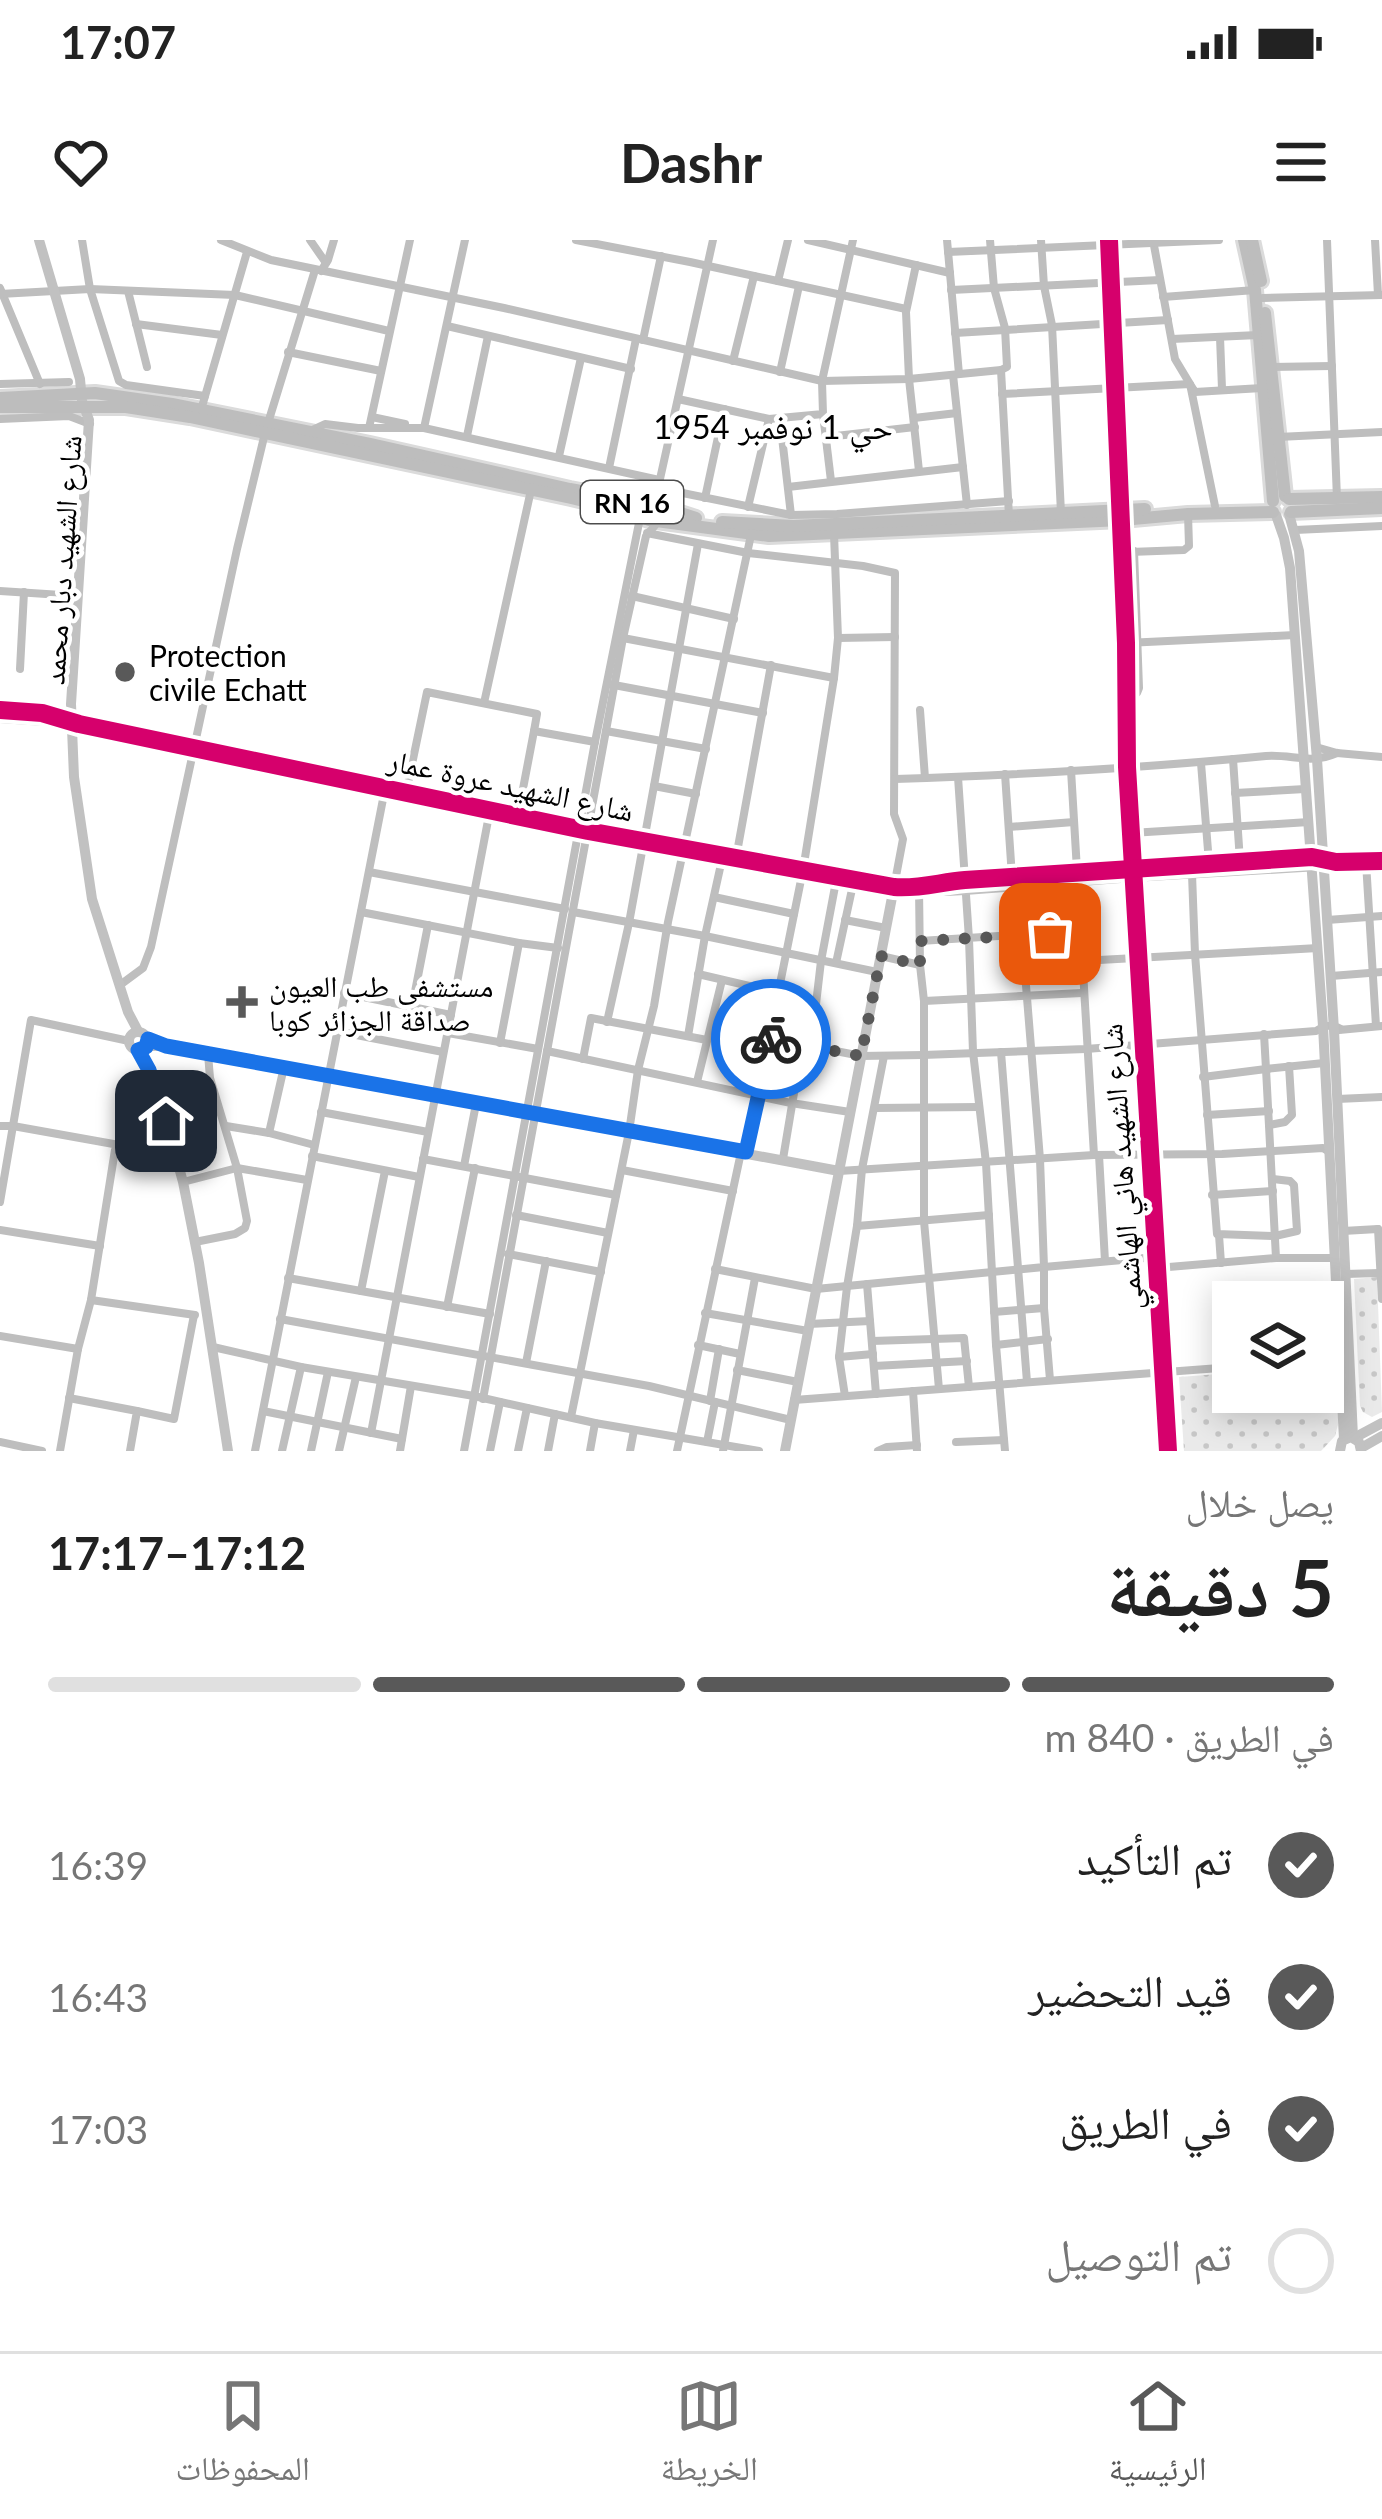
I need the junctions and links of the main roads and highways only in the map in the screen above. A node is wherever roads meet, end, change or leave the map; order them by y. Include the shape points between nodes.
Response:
1 (1248, 240) edge
2 (1259, 294) junction
3 (85, 394) junction
4 (0, 403) edge
5 (266, 428) junction
6 (1271, 478) junction
7 (1382, 497) edge
8 (655, 502) junction
9 (1248, 504) junction
10 (1281, 507) junction
11 (1382, 508) edge
12 (1121, 515) junction
13 (1096, 516) junction

1 - 2 main road
2 - 6 main road
2 - 10 main road
3 - 4 main road, RN 16 via 46,388
3 - 4 main road, RN 16 via 34,412
3 - 5 main road, RN 16
3 - 5 main road, RN 16 via 203,403
5 - 8 main road, RN 16
5 - 8 main road, RN 16 via 626,511
6 - 9 main road via 1266,494
6 - 10 main road
7 - 10 main road, RN 16
8 - 13 main road, RN 16 via 686,516 753,526 967,511
8 - 13 main road, RN 16 via 751,535
9 - 10 main road, RN 16
9 - 12 main road, RN 16
10 - 11 main road, RN 16
10 - 12 main road, RN 16
12 - 13 main road, RN 16

